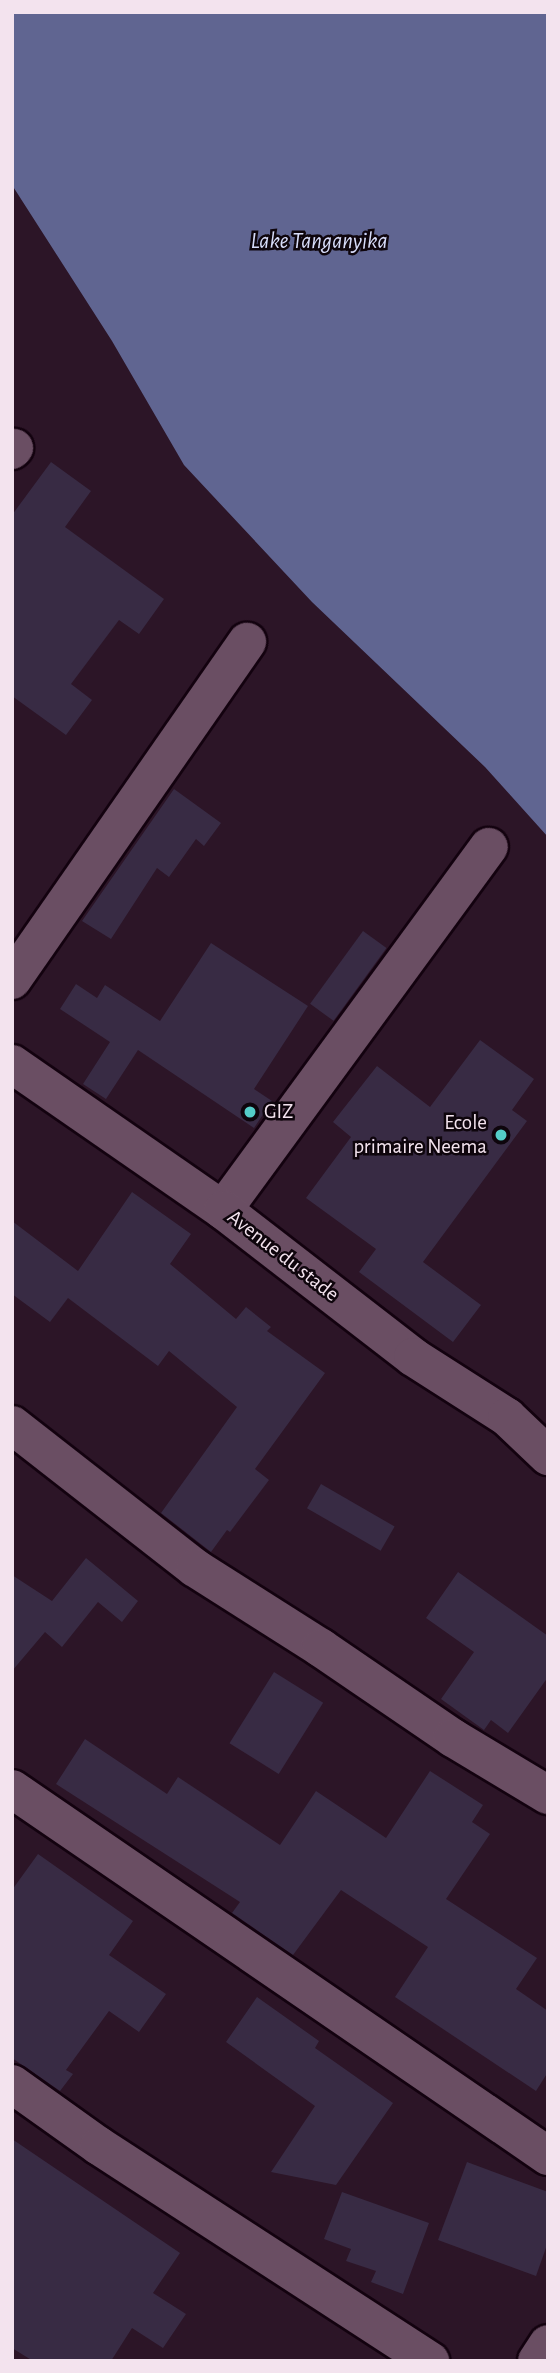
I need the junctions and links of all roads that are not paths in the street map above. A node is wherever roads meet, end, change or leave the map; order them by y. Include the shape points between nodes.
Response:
1 (247, 642) dead end
2 (489, 847) dead end
3 (12, 980) edge
4 (12, 1064) edge
5 (223, 1210) junction
6 (12, 1425) edge
7 (548, 1456) edge
8 (12, 1789) edge
9 (548, 1796) edge
10 (12, 2084) edge
11 (548, 2156) edge
12 (548, 2344) edge
13 (430, 2361) edge
14 (537, 2361) edge

1 - 3 street
2 - 5 street
4 - 5 street, Avenue du stade
5 - 7 street, Avenue du stade via 413,1357 507,1417
6 - 9 street via 195,1568
8 - 11 street
10 - 13 street via 99,2147
12 - 14 street

